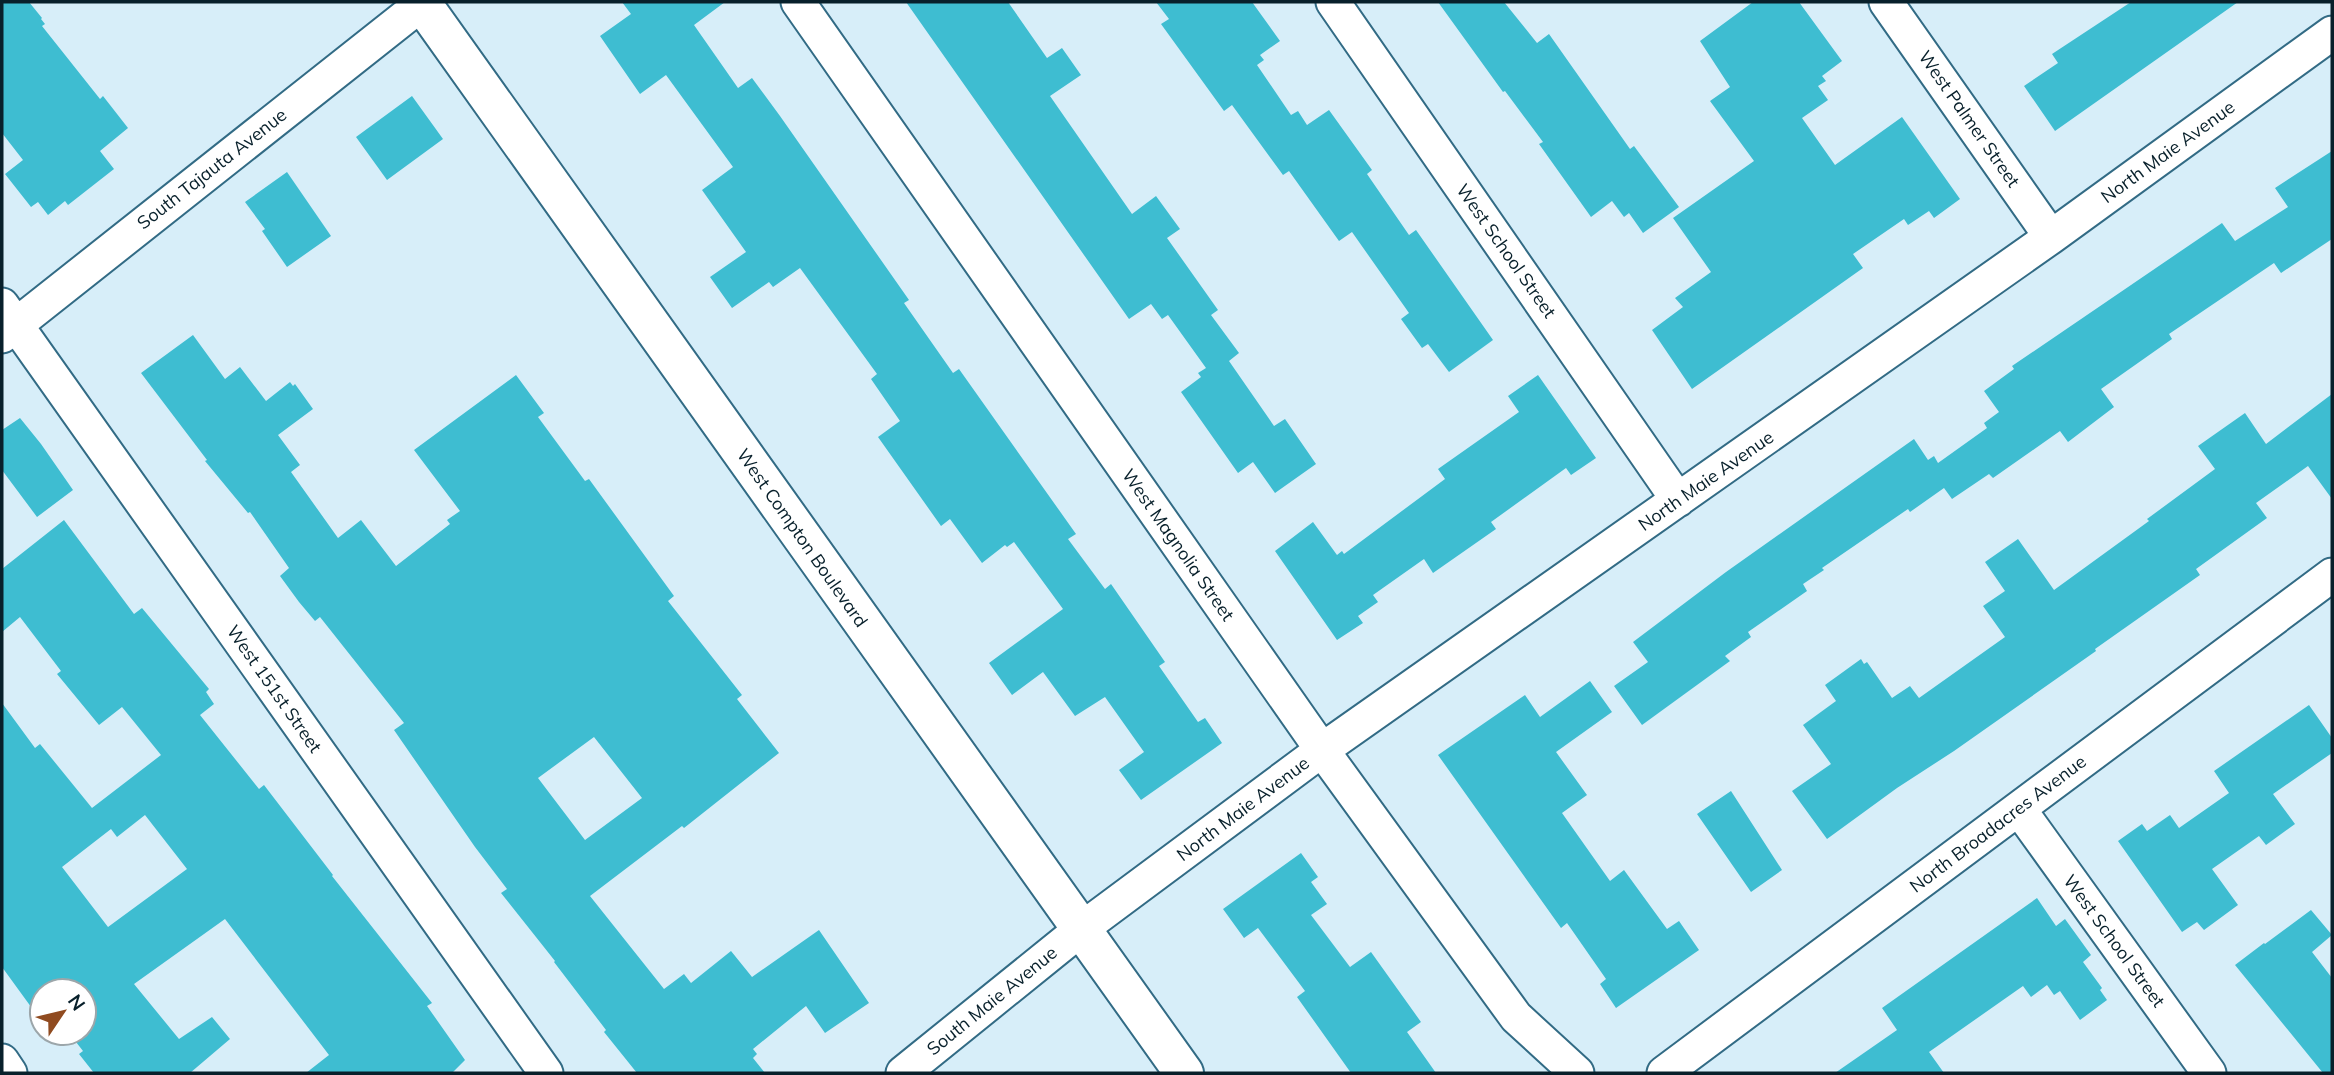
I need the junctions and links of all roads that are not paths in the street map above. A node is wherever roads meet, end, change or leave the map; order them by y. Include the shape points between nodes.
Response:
1 (423, 2) edge
2 (798, 2) edge
3 (1333, 2) edge
4 (1886, 2) edge
5 (2332, 33) edge
6 (2051, 237) junction
7 (6, 322) edge
8 (1678, 500) junction
9 (2332, 575) edge
10 (1322, 750) junction
11 (2019, 809) junction
12 (1080, 929) junction
13 (2, 1061) edge
14 (10, 1073) edge
15 (546, 1073) edge
16 (903, 1073) edge
17 (1184, 1073) edge
18 (1577, 1073) edge
19 (1664, 1073) edge
20 (2209, 1073) edge

1 - 7 street, South Tajauta Avenue
1 - 12 main road, West Compton Boulevard
2 - 10 street, West Magnolia Street
3 - 8 street, West School Street
4 - 6 street, West Palmer Street
5 - 6 street, North Maie Avenue
6 - 8 street, North Maie Avenue
7 - 15 street, West 151st Street
8 - 10 street, North Maie Avenue
9 - 11 street, North Broadacres Avenue
10 - 12 street, North Maie Avenue
10 - 18 street, West Magnolia Street via 1516,1017
11 - 19 street, North Broadacres Avenue
11 - 20 street, West School Street
12 - 16 street, South Maie Avenue
12 - 17 main road, West Compton Boulevard
13 - 14 street

